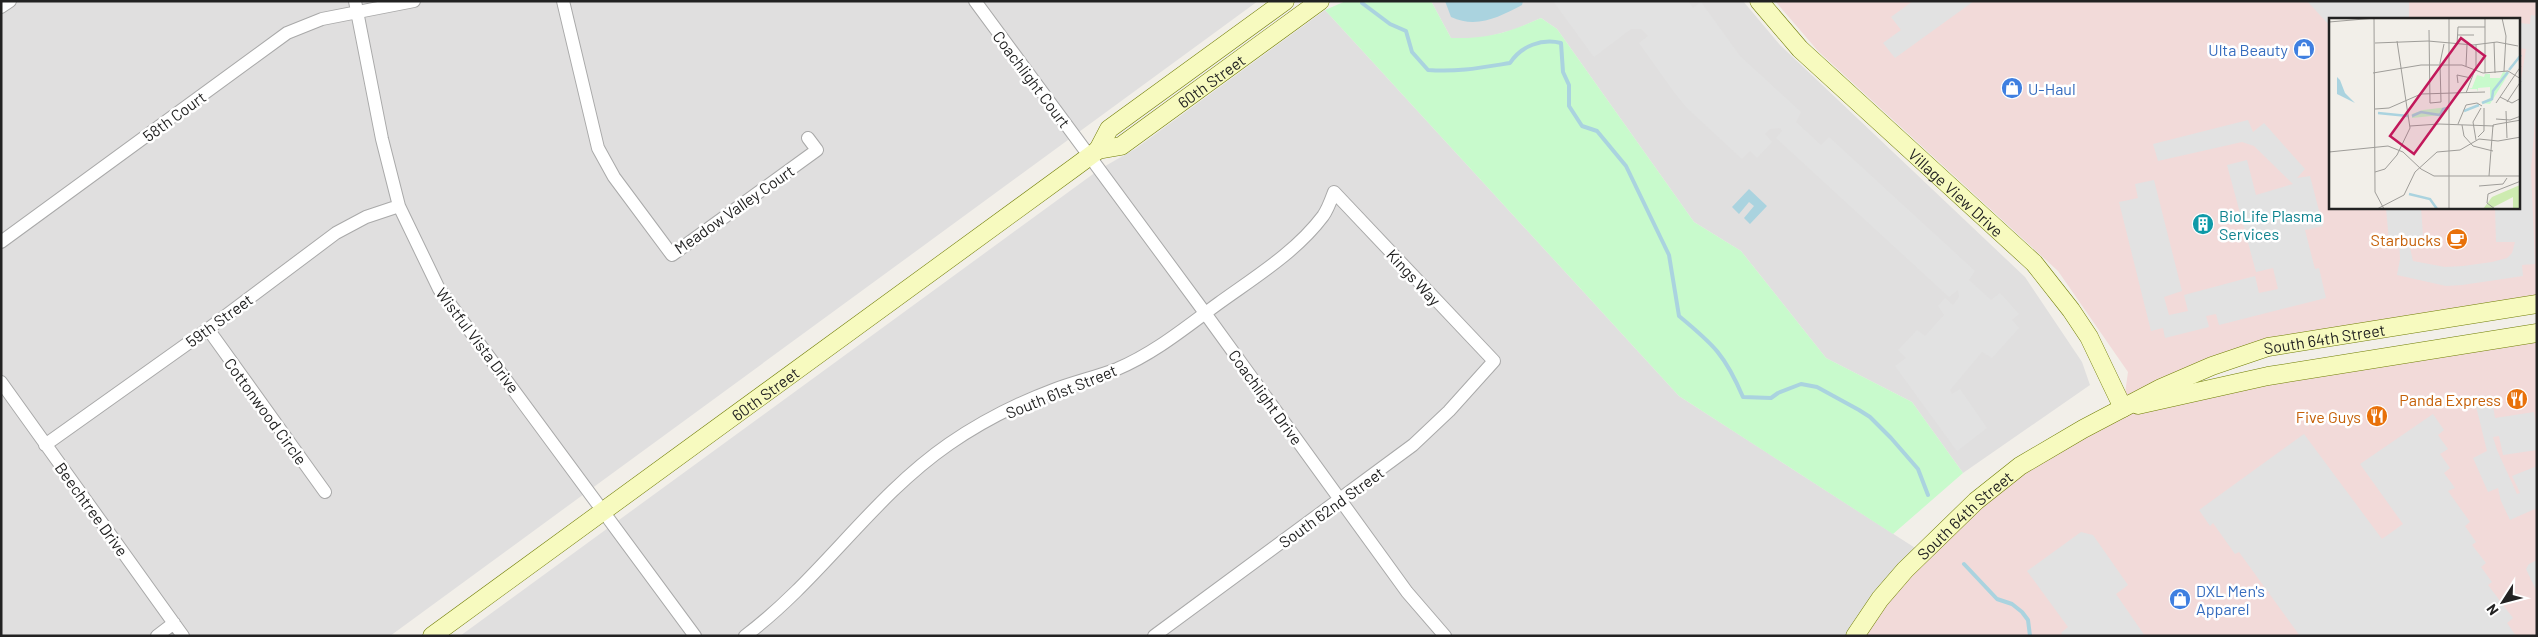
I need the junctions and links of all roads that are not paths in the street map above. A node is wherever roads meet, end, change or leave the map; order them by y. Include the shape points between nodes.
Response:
1 (10, 1) edge
2 (414, 1) edge
3 (563, 1) edge
4 (975, 1) edge
5 (1284, 1) edge
6 (1320, 1) edge
7 (1759, 1) edge
8 (1, 7) edge
9 (356, 7) edge
10 (808, 138) dead end
11 (1094, 153) junction
12 (1334, 192) joint
13 (399, 206) junction
14 (1, 242) edge
15 (2537, 304) edge
16 (1205, 313) junction
17 (208, 329) junction
18 (2537, 333) edge
19 (1494, 361) joint
20 (1, 382) edge
21 (2123, 408) junction
22 (45, 445) junction
23 (325, 492) dead end
24 (1341, 500) junction
25 (604, 510) junction
26 (174, 623) junction
27 (157, 636) edge
28 (183, 636) edge
29 (432, 636) edge
30 (695, 636) edge
31 (745, 636) edge
32 (1154, 636) edge
33 (1445, 636) edge
34 (1855, 636) edge

1 - 8 street
2 - 9 street, 58th Court
3 - 10 street, Meadow Valley Court via 598,148 614,177 672,255 817,150
4 - 11 street, Coachlight Court
5 - 11 street, 60th Street via 1109,129
6 - 11 street, 60th Street via 1121,146
7 - 21 street, Village View Drive via 1800,49 2034,263 2089,338
9 - 13 street, Wistful Vista Drive
9 - 14 street, 58th Court via 287,33
11 - 16 street, Coachlight Drive
11 - 25 street, 60th Street
12 - 16 street, South 61st Street via 1324,215 1306,235
12 - 19 street, Kings Way
13 - 17 street, 59th Street via 357,221 336,234
13 - 25 street, Wistful Vista Drive via 439,289
15 - 21 street, South 64th Street via 2268,347 2212,366
16 - 24 street, Coachlight Drive
16 - 31 street, South 61st Street via 1142,357 1016,406 949,444 889,493 810,579
17 - 22 street, 59th Street
17 - 23 street, Cottonwood Circle
18 - 21 street, South 64th Street via 2268,376
19 - 24 street, South 62nd Street via 1449,411 1413,444
20 - 22 street, Beechtree Drive
21 - 34 street, South 64th Street via 2020,466 1976,501 1905,570
22 - 26 street, Beechtree Drive
24 - 32 street, South 62nd Street
24 - 33 street, Coachlight Drive via 1407,592
25 - 29 street, 60th Street
25 - 30 street, Wistful Vista Drive
26 - 27 street
26 - 28 street, Beechtree Drive

